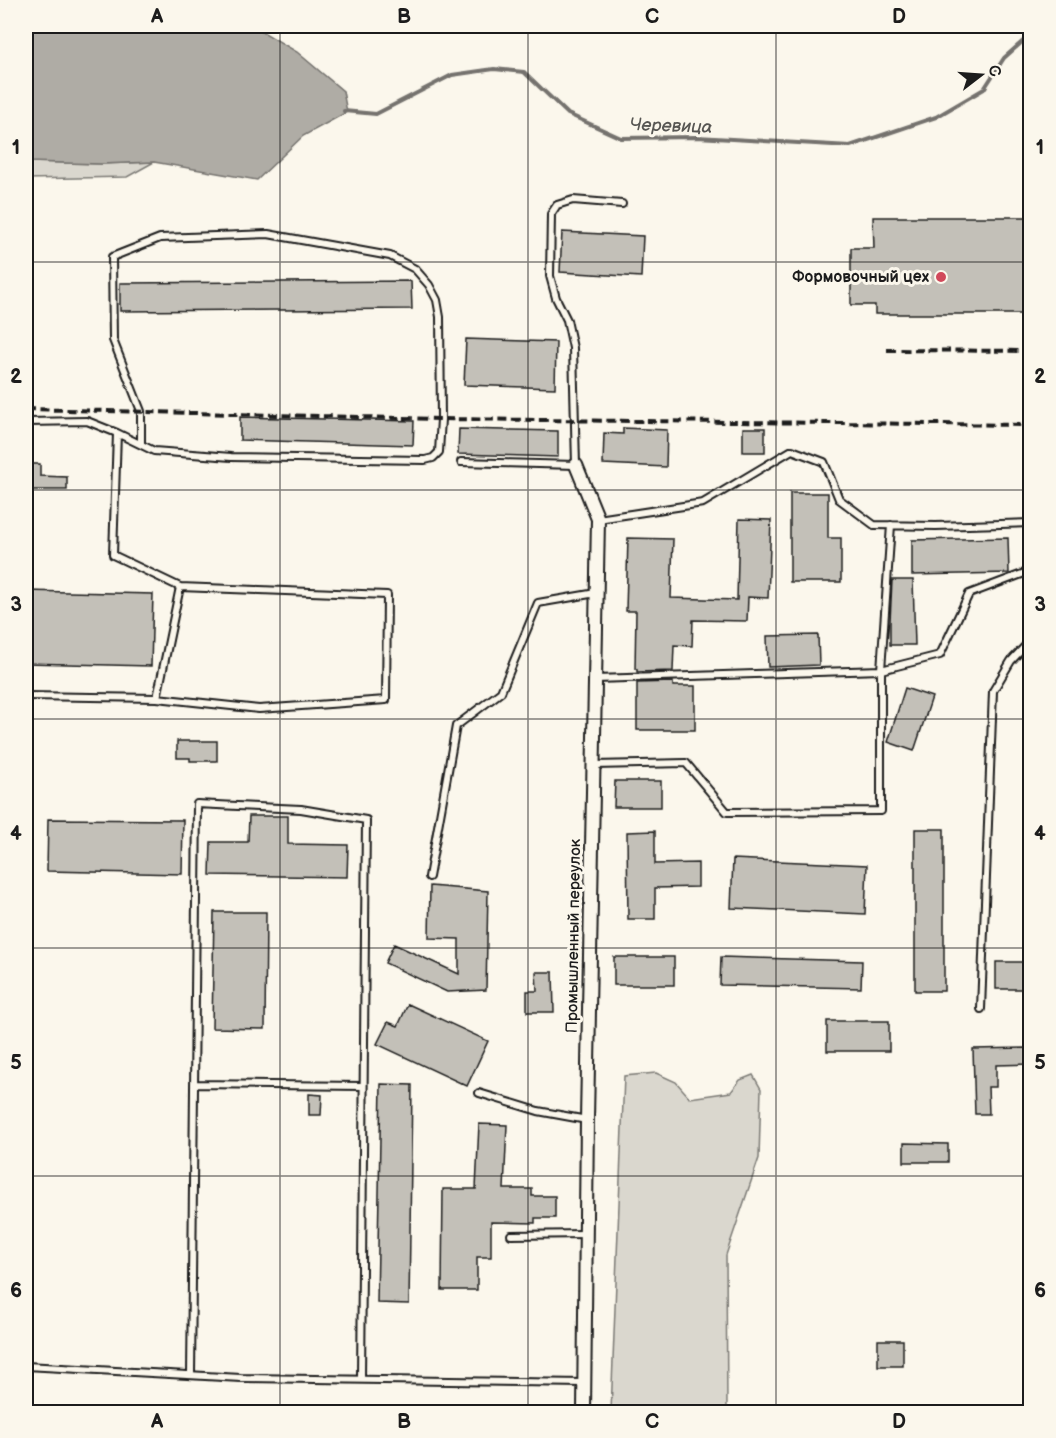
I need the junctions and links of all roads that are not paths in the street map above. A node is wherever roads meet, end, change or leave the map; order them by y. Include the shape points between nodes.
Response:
1 (622, 204) dead end
2 (26, 422) edge
3 (117, 433) junction
4 (141, 444) junction
5 (460, 462) dead end
6 (576, 465) junction
7 (598, 519) junction
8 (1030, 523) edge
9 (891, 525) junction
10 (1030, 570) edge
11 (180, 587) junction
12 (596, 593) junction
13 (1030, 641) edge
14 (881, 670) junction
15 (594, 679) junction
16 (26, 696) edge
17 (157, 698) junction
18 (593, 765) junction
19 (429, 877) dead end
20 (981, 1009) dead end
21 (194, 1084) junction
22 (363, 1086) junction
23 (478, 1093) dead end
24 (587, 1120) junction
25 (586, 1234) junction
26 (512, 1235) dead end
27 (26, 1366) edge
28 (191, 1375) junction
29 (361, 1378) junction
30 (584, 1383) junction
31 (584, 1413) edge

1 - 6 lane via 573,200 557,206 551,214 550,276 573,348
2 - 3 lane via 87,422
3 - 4 lane
3 - 11 lane via 113,555
4 - 4 lane via 154,451 231,457 433,458 439,452 441,419 437,300 416,269 390,256 268,234 160,238 112,257 113,340 141,411
5 - 6 lane
6 - 7 street, Промышленный переулок
7 - 9 lane via 704,503 792,450 825,462 839,499 873,525
7 - 12 street, Промышленный переулок
8 - 9 lane
9 - 14 lane
10 - 14 lane via 969,594 940,655
11 - 17 lane
11 - 17 lane via 387,596 386,700 259,709
12 - 15 street, Промышленный переулок
12 - 19 lane via 538,603 501,692 456,726
13 - 20 lane via 1011,661 993,691
14 - 15 lane
14 - 18 lane via 881,811 727,812 687,763
15 - 18 street, Промышленный переулок
16 - 17 lane
18 - 24 street, Промышленный переулок
21 - 22 lane
21 - 22 lane via 197,804 302,809 366,820
21 - 28 lane
22 - 29 lane
23 - 24 lane via 538,1111
24 - 25 street, Промышленный переулок
25 - 26 lane
25 - 30 street, Промышленный переулок
27 - 28 lane
28 - 29 lane
29 - 30 lane
30 - 31 street, Промышленный переулок

